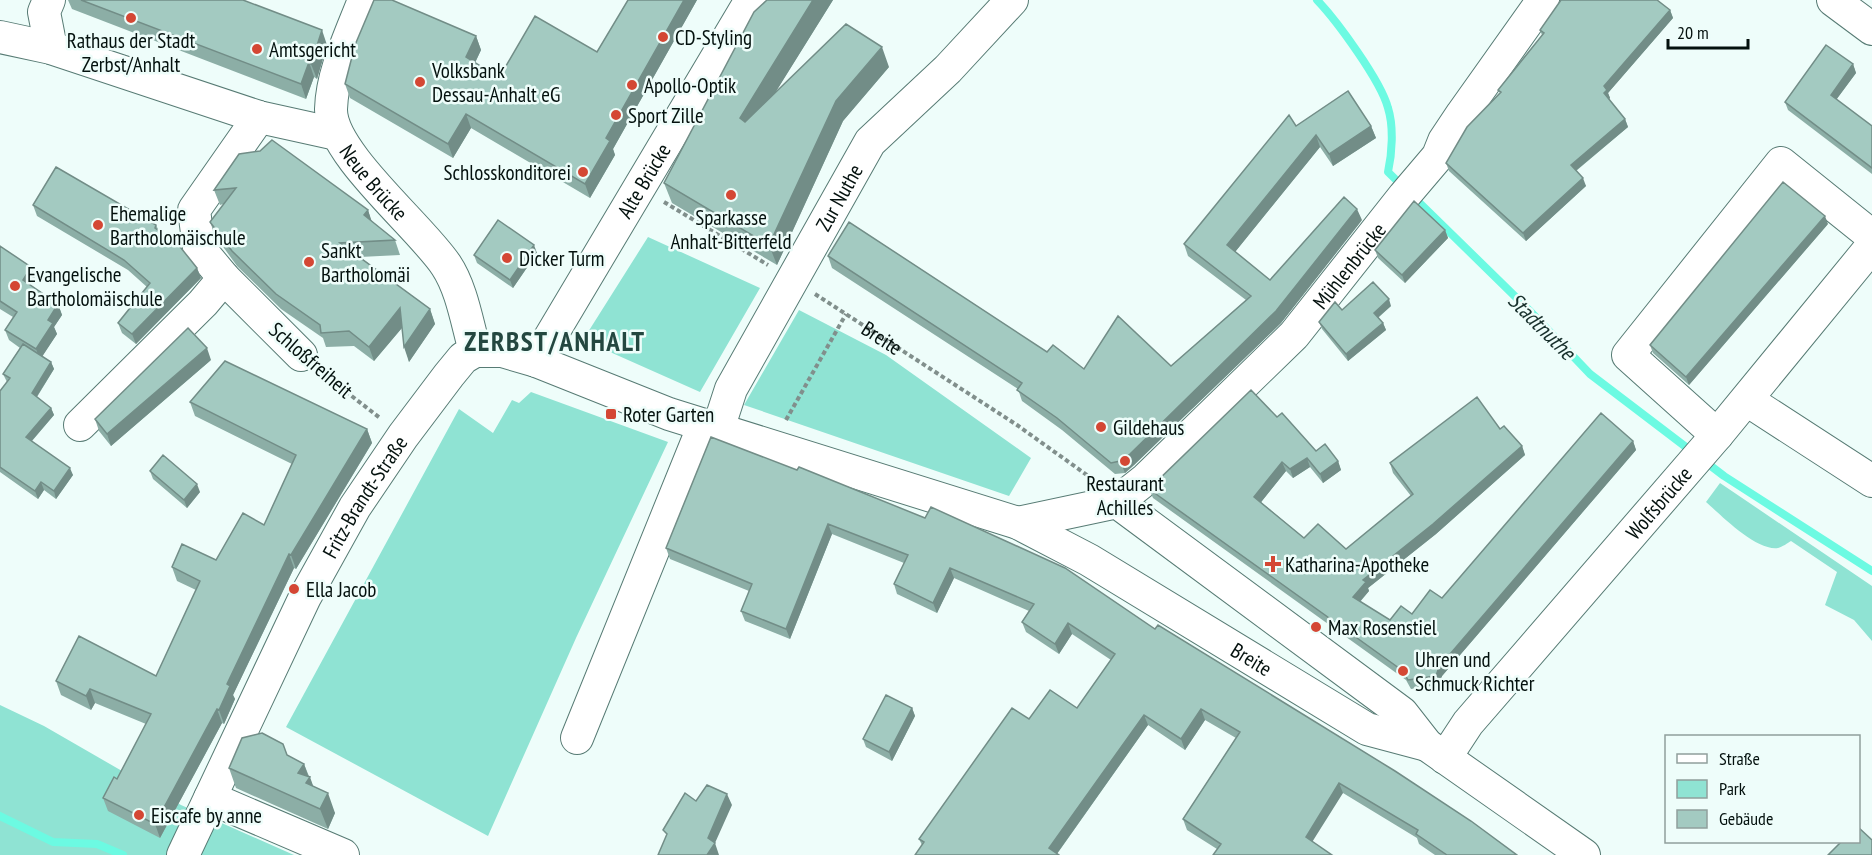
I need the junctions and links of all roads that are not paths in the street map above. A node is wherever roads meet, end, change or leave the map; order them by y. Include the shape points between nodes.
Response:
1 (49, 0) edge
2 (364, 0) edge
3 (751, 0) edge
4 (1012, 0) edge
5 (1543, 0) edge
6 (1833, 0) edge
7 (1872, 29) edge
8 (0, 37) edge
9 (51, 48) junction
10 (259, 117) junction
11 (336, 134) junction
12 (1872, 236) edge
13 (1872, 246) edge
14 (224, 278) junction
15 (475, 351) junction
16 (301, 355) road end
17 (536, 360) junction
18 (1747, 400) junction
19 (80, 425) dead end
20 (711, 427) junction
21 (1717, 435) junction
22 (1872, 481) edge
23 (1117, 502) junction
24 (1018, 523) junction
25 (577, 738) dead end
26 (1436, 751) junction
27 (210, 798) junction
28 (183, 855) edge
29 (343, 855) edge
30 (1584, 855) edge

1 - 9 street via 44,12
2 - 11 street, Neue Brücke via 334,88 330,111
3 - 17 street, Alte Brücke
4 - 20 street, Zur Nuthe via 948,69 870,142
5 - 23 street, Mühlenbrücke via 1462,114 1438,156 1294,335 1146,479
6 - 7 street
8 - 9 street
9 - 10 street
10 - 11 street
10 - 14 street, Schloßfreiheit via 194,210 199,248
11 - 15 street, Neue Brücke via 448,267
12 - 21 street via 1781,163 1628,355
13 - 18 street, Wolfsbrücke
14 - 16 street, Schloßfreiheit
14 - 19 street
15 - 17 street, Breite via 502,351
15 - 27 street, Fritz-Brandt-Straße via 463,358 355,507 305,597
17 - 20 street, Breite
18 - 21 street, Wolfsbrücke
18 - 22 street
20 - 24 street, Breite
20 - 25 street, Zur Nuthe
21 - 26 street, Wolfsbrücke via 1468,723
23 - 24 street, Breite
23 - 26 street, Breite via 1402,713
24 - 26 street, Breite via 1089,560 1367,729
26 - 30 street, Breite
27 - 28 street, Fritz-Brandt-Straße
27 - 29 street

